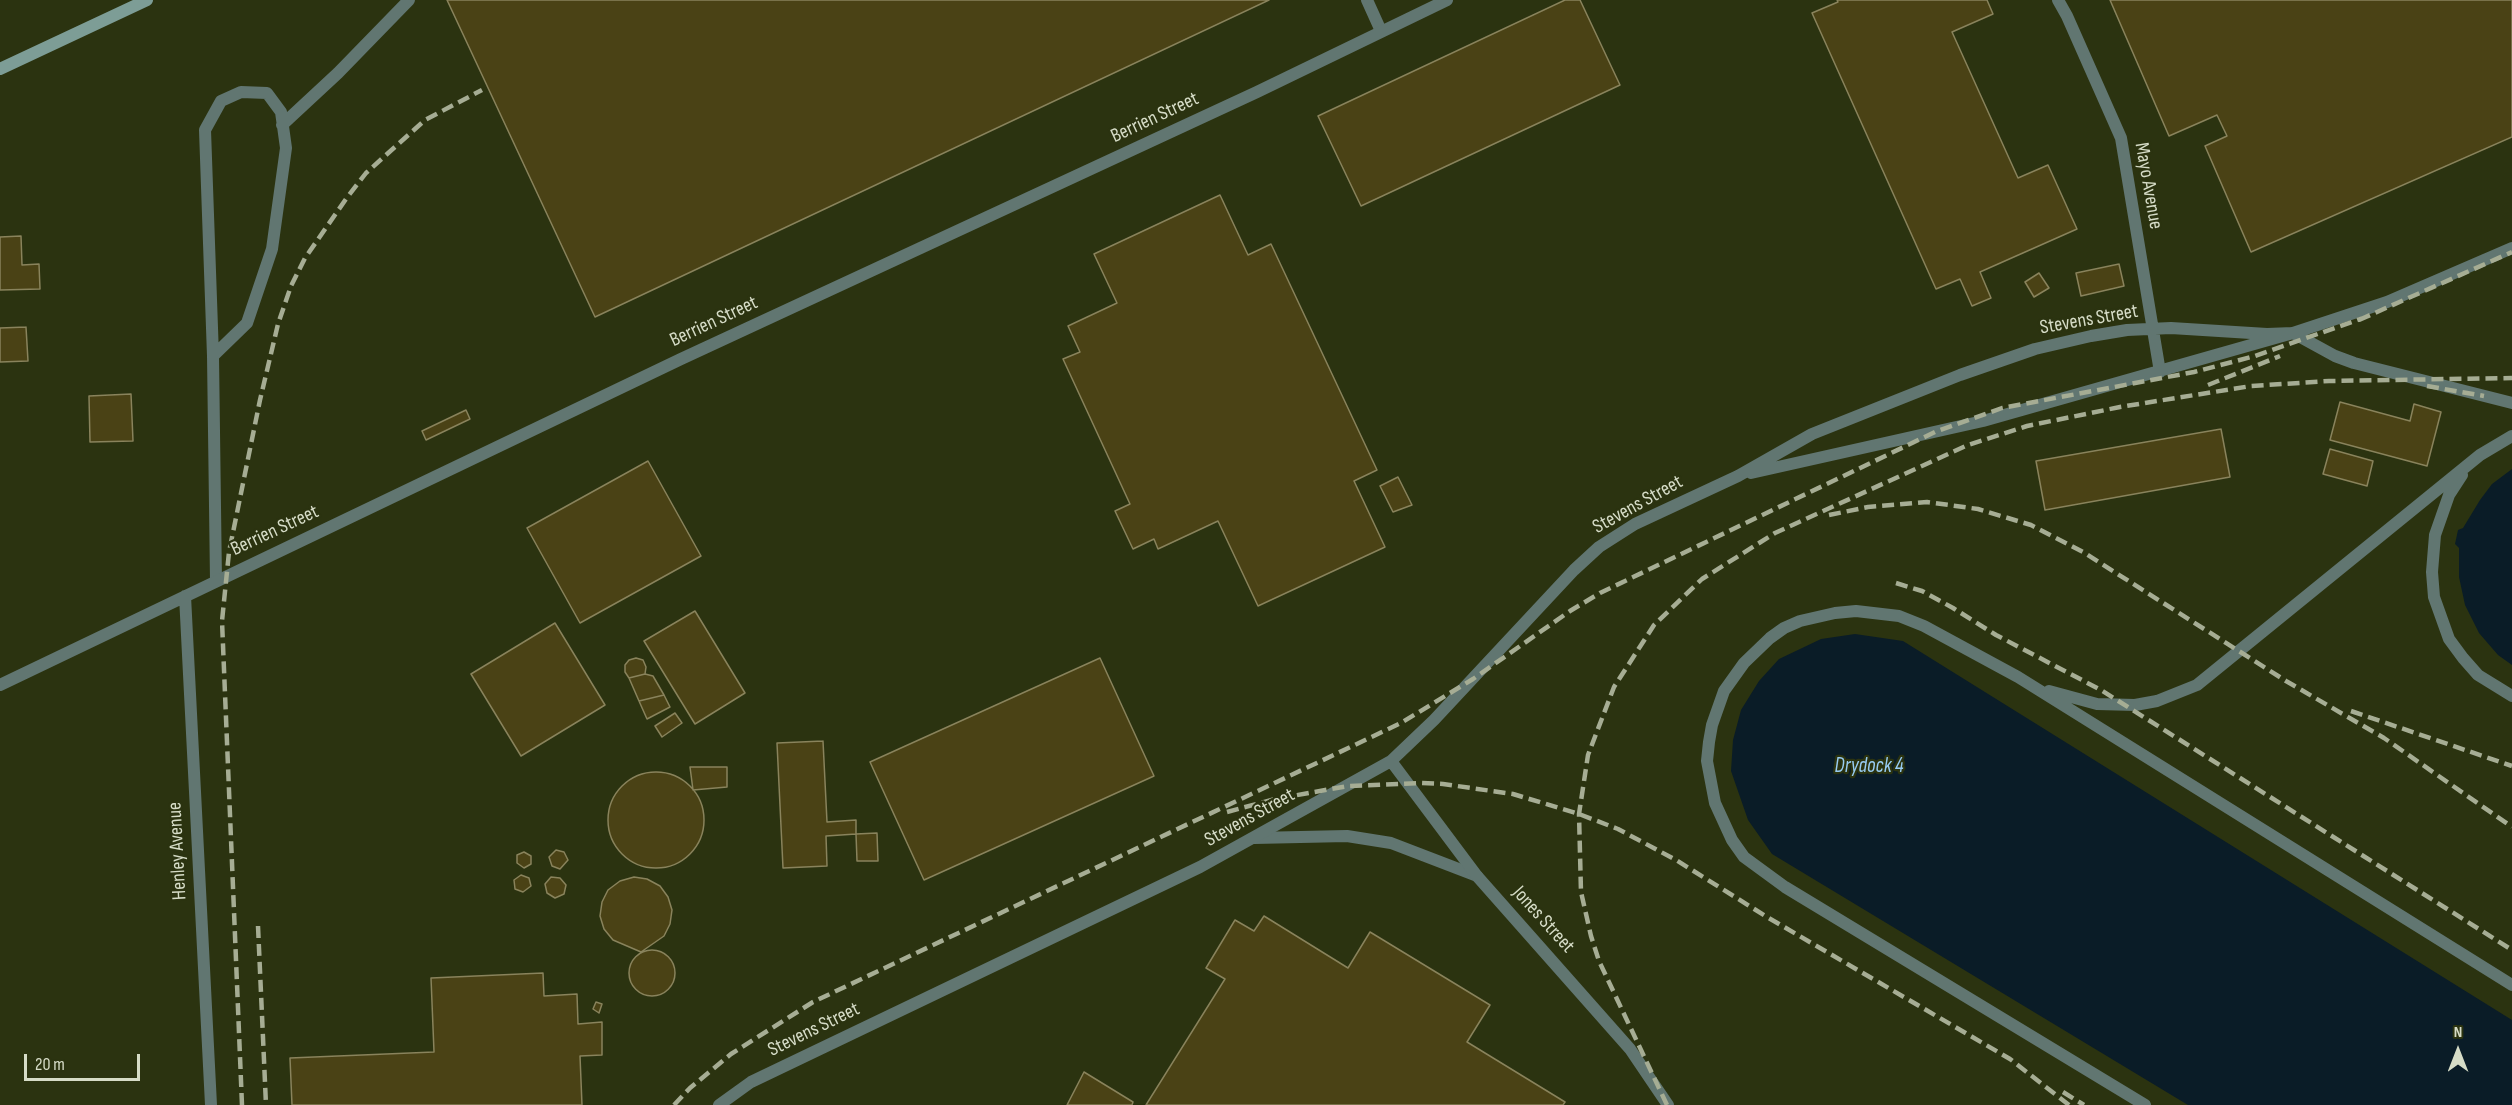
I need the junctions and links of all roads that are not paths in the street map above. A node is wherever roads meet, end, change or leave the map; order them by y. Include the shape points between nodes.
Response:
1 (147, 0) edge
2 (409, 0) edge
3 (1367, 0) edge
4 (1447, 0) edge
5 (2058, 0) edge
6 (2067, 0) edge
7 (2067, 16) junction
8 (1382, 31) junction
9 (0, 69) edge
10 (282, 125) junction
11 (2512, 248) edge
12 (2153, 329) junction
13 (2293, 333) junction
14 (213, 356) junction
15 (2160, 372) junction
16 (2512, 404) edge
17 (2512, 435) edge
18 (2480, 455) junction
19 (1738, 476) junction
20 (216, 581) junction
21 (185, 596) junction
22 (2478, 675) junction
23 (2018, 677) junction
24 (0, 685) edge
25 (2512, 696) edge
26 (2512, 705) edge
27 (1391, 761) junction
28 (1254, 838) junction
29 (1477, 876) junction
30 (2512, 985) edge
31 (211, 1105) edge
32 (718, 1105) edge
33 (1668, 1105) edge
34 (2145, 1105) edge

1 - 9 main road
2 - 10 street
3 - 8 street
4 - 8 street, Berrien Street
5 - 7 street, Mayo Avenue
6 - 7 street, Mayo Avenue
7 - 12 street, Mayo Avenue via 2121,138
8 - 20 street, Berrien Street
10 - 14 street via 286,148 272,249 247,323
10 - 14 street via 281,112 267,93 241,92 221,101 205,130
11 - 13 street, Stevens Street via 2387,302
12 - 13 street, Stevens Street
12 - 15 street, Mayo Avenue
12 - 19 street, Stevens Street via 2058,344 1960,375 1812,434
13 - 15 street, Stevens Street
13 - 16 street via 2354,363
14 - 20 street
15 - 19 street, Stevens Street via 1983,421
17 - 18 street
18 - 22 street via 2460,477 2439,518 2432,572 2434,597 2449,639
18 - 23 street via 2198,685 2157,700 2114,705 2073,698
19 - 27 street, Stevens Street via 1635,524 1599,547
20 - 21 street, Berrien Street
21 - 24 street, Berrien Street
21 - 31 street, Henley Avenue
22 - 25 street
22 - 26 street
23 - 30 street
23 - 34 street via 1899,616 1856,611 1800,621 1784,628 1756,651 1721,698 1707,761 1715,803 1732,840 1762,872
27 - 28 street, Stevens Street
27 - 29 street, Jones Street
28 - 29 street via 1347,836 1391,843
28 - 32 street, Stevens Street via 751,1082
29 - 33 street, Jones Street via 1615,1032

